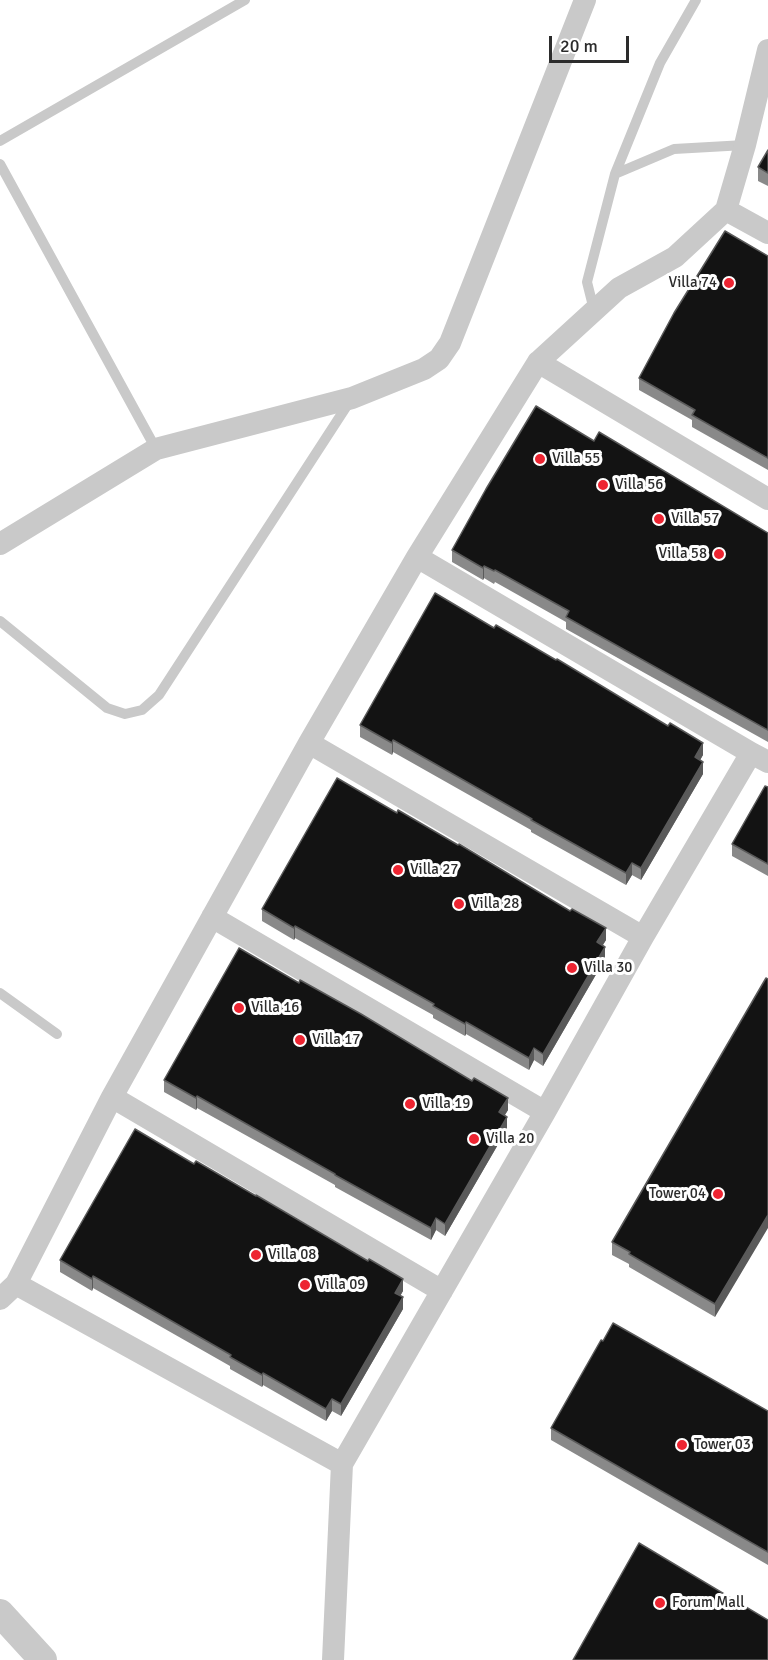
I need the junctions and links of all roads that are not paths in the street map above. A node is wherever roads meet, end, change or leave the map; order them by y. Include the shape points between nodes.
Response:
1 (246, 0) edge
2 (585, 0) edge
3 (696, 0) edge
4 (768, 50) edge
5 (0, 141) edge
6 (745, 145) junction
7 (0, 164) edge
8 (615, 174) junction
9 (726, 210) junction
10 (768, 233) edge
11 (594, 311) junction
12 (538, 362) junction
13 (352, 398) junction
14 (156, 449) junction
15 (768, 499) edge
16 (0, 544) edge
17 (417, 557) junction
18 (0, 621) edge
19 (309, 743) junction
20 (759, 758) edge
21 (212, 917) junction
22 (643, 937) junction
23 (0, 993) edge
24 (57, 1034) dead end
25 (112, 1097) junction
26 (545, 1112) junction
27 (16, 1284) junction
28 (442, 1291) junction
29 (0, 1299) edge
30 (342, 1464) junction
31 (0, 1613) edge
32 (43, 1660) edge
33 (333, 1660) edge

1 - 5 lane
2 - 13 street via 450,343 439,359 424,369
3 - 8 lane via 660,63
4 - 6 street
6 - 8 lane via 674,149
6 - 9 street
7 - 14 lane
8 - 11 lane via 587,282
9 - 10 street
9 - 11 street via 675,257 619,288
11 - 12 street
12 - 15 street
12 - 17 street
13 - 14 street
13 - 18 lane via 159,695 142,710 124,714 107,708
14 - 16 street
17 - 19 street
17 - 20 street
19 - 21 street
19 - 22 street
20 - 22 street
21 - 25 street
21 - 26 street
22 - 26 street
23 - 24 lane
25 - 27 street
25 - 28 street
26 - 28 street
27 - 29 street
27 - 30 street
28 - 30 street
30 - 33 street
31 - 32 street

